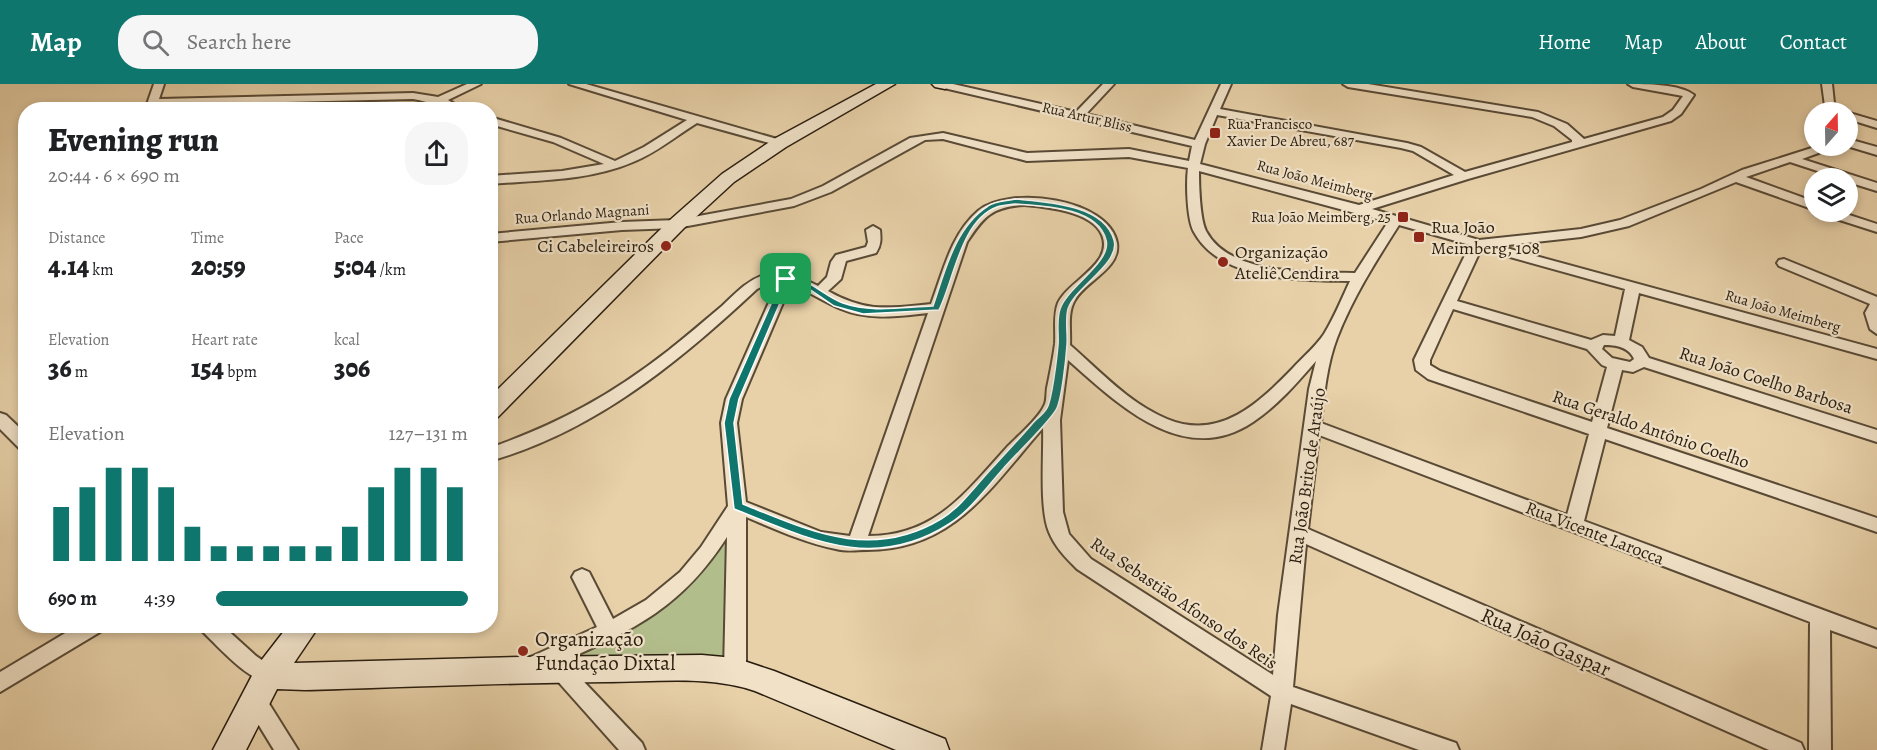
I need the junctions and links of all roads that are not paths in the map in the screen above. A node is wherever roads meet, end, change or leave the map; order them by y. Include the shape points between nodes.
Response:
1 (159, 84) edge
2 (476, 84) edge
3 (574, 84) edge
4 (625, 84) edge
5 (887, 84) edge
6 (943, 84) edge
7 (1108, 84) edge
8 (1226, 84) edge
9 (1348, 84) edge
10 (1633, 84) edge
11 (1827, 84) edge
12 (612, 95) junction
13 (439, 100) junction
14 (152, 102) edge
15 (256, 102) edge
16 (443, 102) edge
17 (1829, 102) edge
18 (1215, 111) junction
19 (1079, 115) junction
20 (697, 118) junction
21 (1858, 118) edge
22 (498, 122) edge
23 (1877, 125) edge
24 (780, 143) junction
25 (1578, 143) junction
26 (1199, 144) junction
27 (1858, 145) edge
28 (1877, 151) edge
29 (1804, 154) edge
30 (1791, 159) junction
31 (615, 165) junction
32 (1194, 165) junction
33 (1464, 176) junction
34 (1736, 178) junction
35 (498, 179) edge
36 (1877, 187) edge
37 (1804, 202) edge
38 (1359, 209) junction
39 (1396, 220) junction
40 (1858, 222) edge
41 (677, 224) junction
42 (1877, 228) edge
43 (873, 230) dead end
44 (498, 237) edge
45 (1477, 244) junction
46 (1784, 264) dead end
47 (1359, 276) junction
48 (786, 279) junction
49 (1633, 286) junction
50 (819, 292) junction
51 (1448, 303) junction
52 (1877, 303) edge
53 (936, 308) junction
54 (1877, 329) edge
55 (1329, 339) junction
56 (1621, 342) junction
57 (1062, 346) junction
58 (1594, 346) junction
59 (1877, 354) edge
60 (1642, 361) junction
61 (1614, 365) junction
62 (498, 403) edge
63 (1052, 408) junction
64 (0, 420) edge
65 (1314, 427) junction
66 (1598, 431) junction
67 (1877, 436) edge
68 (18, 437) edge
69 (498, 451) edge
70 (737, 506) junction
71 (1574, 525) junction
72 (1877, 525) edge
73 (1299, 533) junction
74 (856, 545) junction
75 (582, 577) dead end
76 (1820, 617) junction
77 (609, 631) junction
78 (82, 633) edge
79 (218, 633) edge
80 (299, 633) edge
81 (1877, 639) edge
82 (522, 670) junction
83 (561, 671) junction
84 (735, 671) junction
85 (0, 683) edge
86 (261, 688) junction
87 (1282, 692) junction
88 (229, 750) edge
89 (287, 750) edge
90 (634, 750) edge
91 (933, 750) edge
92 (1273, 750) edge
93 (1448, 750) edge
94 (1793, 750) edge
95 (1820, 750) edge

1 - 14 street
2 - 13 street
3 - 12 street
4 - 12 street
5 - 24 street
6 - 19 street, Rua Artur Bliss
7 - 19 street
8 - 18 street
9 - 25 street via 1534,114 1558,123
10 - 25 street via 1689,95 1667,119
11 - 17 street
12 - 20 street
13 - 15 street via 413,96
13 - 16 street
18 - 26 street
18 - 33 street via 1410,147
19 - 26 street, Rua Artur Bliss
20 - 24 street
20 - 31 street via 640,155
21 - 23 street
22 - 31 street via 557,140
24 - 41 street via 728,178
25 - 33 street
26 - 32 street
27 - 28 street
29 - 30 street
30 - 34 street
30 - 36 street
31 - 35 street via 576,173
32 - 38 street, Rua João Meimberg
32 - 41 street, Rua João Meimberg via 1129,153 1027,157 933,135 896,148 812,196
32 - 47 street via 1200,232 1223,254 1272,273
33 - 38 street
34 - 37 street
34 - 45 street via 1601,230
38 - 39 street, Rua João Meimberg
39 - 45 street, Rua João Meimberg
39 - 47 street, Rua João Brito de Araújo
40 - 42 street
41 - 44 street, Rua Orlando Magnani
41 - 62 street
43 - 50 street via 875,242 871,250 841,258 834,279
45 - 49 street, Rua João Meimberg
45 - 51 street
46 - 52 street
47 - 55 street, Rua João Brito de Araújo
48 - 50 street via 800,281
48 - 69 street via 758,282 686,346 609,400 566,425
48 - 70 street via 734,399 729,423
49 - 56 street
49 - 59 street, Rua João Meimberg
50 - 53 street via 837,304 863,311
51 - 58 street
51 - 66 street, Rua Geraldo Antônio Coelho via 1422,367 1434,375
52 - 54 street via 1872,313
53 - 57 street, Rua Sebastião Afonso dos Reis via 960,242 977,219 993,206 1015,201 1082,212 1103,226 1111,247 1100,267 1066,303
53 - 74 street, Rua Sebastião Afonso dos Reis
55 - 57 street via 1249,417 1229,427 1195,432 1140,413
55 - 65 street, Rua João Brito de Araújo via 1317,389
56 - 58 street via 1603,340
56 - 60 street via 1637,351
57 - 63 street, Rua Sebastião Afonso dos Reis
58 - 61 street via 1596,354
60 - 61 street via 1633,367
60 - 67 street, Rua João Coelho Barbosa
61 - 66 street
63 - 74 street via 946,521 914,537
63 - 87 street, Rua Sebastião Afonso dos Reis via 1055,520 1062,541 1084,564
64 - 68 street
65 - 71 street, Rua Vicente Larocca
65 - 73 street, Rua João Brito de Araújo
66 - 71 street
66 - 72 street, Rua Geraldo Antônio Coelho
70 - 74 street via 818,538
70 - 77 street via 688,576 645,612
70 - 84 street
71 - 76 street, Rua Vicente Larocca
73 - 87 street, Rua João Brito de Araújo
73 - 94 street, Rua João Gaspar
75 - 77 street
76 - 81 street, Rua Vicente Larocca
76 - 95 street
77 - 82 street
78 - 85 street
79 - 86 street via 249,662
80 - 86 street
82 - 83 street
82 - 86 street via 305,678
83 - 84 street
83 - 90 street
84 - 91 street
86 - 88 street
86 - 89 street
87 - 92 street, Rua João Brito de Araújo
87 - 93 street, Rua Sebastião Afonso dos Reis

